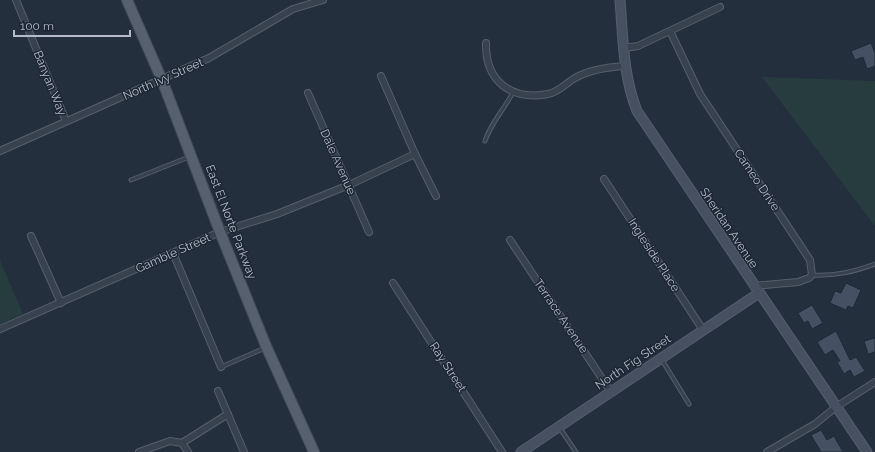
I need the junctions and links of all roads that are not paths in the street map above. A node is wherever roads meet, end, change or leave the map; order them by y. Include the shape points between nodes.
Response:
1 (16, 0) edge
2 (127, 0) edge
3 (323, 0) edge
4 (620, 0) edge
5 (720, 7) dead end
6 (670, 31) junction
7 (486, 43) dead end
8 (624, 48) junction
9 (625, 66) junction
10 (381, 76) dead end
11 (162, 80) junction
12 (513, 92) junction
13 (308, 93) dead end
14 (66, 121) junction
15 (485, 141) dead end
16 (0, 151) edge
17 (415, 154) junction
18 (191, 156) junction
19 (604, 179) dead end
20 (131, 180) dead end
21 (349, 185) junction
22 (436, 196) dead end
23 (220, 232) junction
24 (369, 232) dead end
25 (31, 236) dead end
26 (510, 240) dead end
27 (174, 253) junction
28 (875, 264) edge
29 (812, 275) junction
30 (394, 283) dead end
31 (756, 289) junction
32 (61, 303) junction
33 (0, 329) edge
34 (703, 330) junction
35 (267, 347) junction
36 (661, 358) junction
37 (221, 367) joint
38 (875, 382) edge
39 (218, 391) dead end
40 (611, 392) junction
41 (689, 404) dead end
42 (836, 407) junction
43 (228, 414) junction
44 (559, 426) junction
45 (182, 443) junction
46 (139, 452) edge
47 (188, 452) edge
48 (244, 452) edge
49 (314, 452) edge
50 (502, 452) edge
51 (521, 452) edge
52 (576, 452) edge
53 (767, 452) edge
54 (866, 452) edge

1 - 14 street, Banyan Way
2 - 11 main road, East El Norte Parkway
3 - 11 street, North Ivy Street via 293,9 209,58
4 - 8 street, Sheridan Avenue
5 - 6 street
6 - 8 street via 638,46
6 - 29 street, Cameo Drive via 700,94 810,260
7 - 12 street via 486,56 492,74 500,84
8 - 9 street, Sheridan Avenue
9 - 12 street via 591,72 575,78 550,94 530,96
9 - 31 street, Sheridan Avenue via 630,94 642,120
10 - 17 street
11 - 14 street, North Ivy Street
11 - 18 main road, East El Norte Parkway
12 - 15 lane via 490,127
13 - 21 street, Dale Avenue
14 - 16 street, North Ivy Street
17 - 21 street, Gamble Street
17 - 22 street
18 - 20 lane
18 - 23 main road, East El Norte Parkway
19 - 34 street, Ingleside Place
21 - 23 street, Gamble Street via 277,214
21 - 24 street, Dale Avenue
23 - 27 street, Gamble Street
23 - 35 main road, East El Norte Parkway
25 - 32 street
26 - 40 street, Terrace Avenue
27 - 32 street, Gamble Street
27 - 37 street
28 - 29 lane via 852,272
29 - 31 street via 798,282
30 - 50 street, Ray Street
31 - 34 street, North Fig Street
31 - 42 street, Sheridan Avenue
32 - 33 street, Gamble Street
34 - 36 street, North Fig Street
35 - 37 lane
35 - 49 main road, East El Norte Parkway
36 - 40 street, North Fig Street
36 - 41 lane
38 - 42 street
39 - 43 street
40 - 44 street, North Fig Street
42 - 53 street via 815,424
42 - 54 street, Sheridan Avenue
43 - 45 street
43 - 48 street
44 - 51 street, North Fig Street
44 - 52 lane
45 - 46 street via 170,441
45 - 47 street

